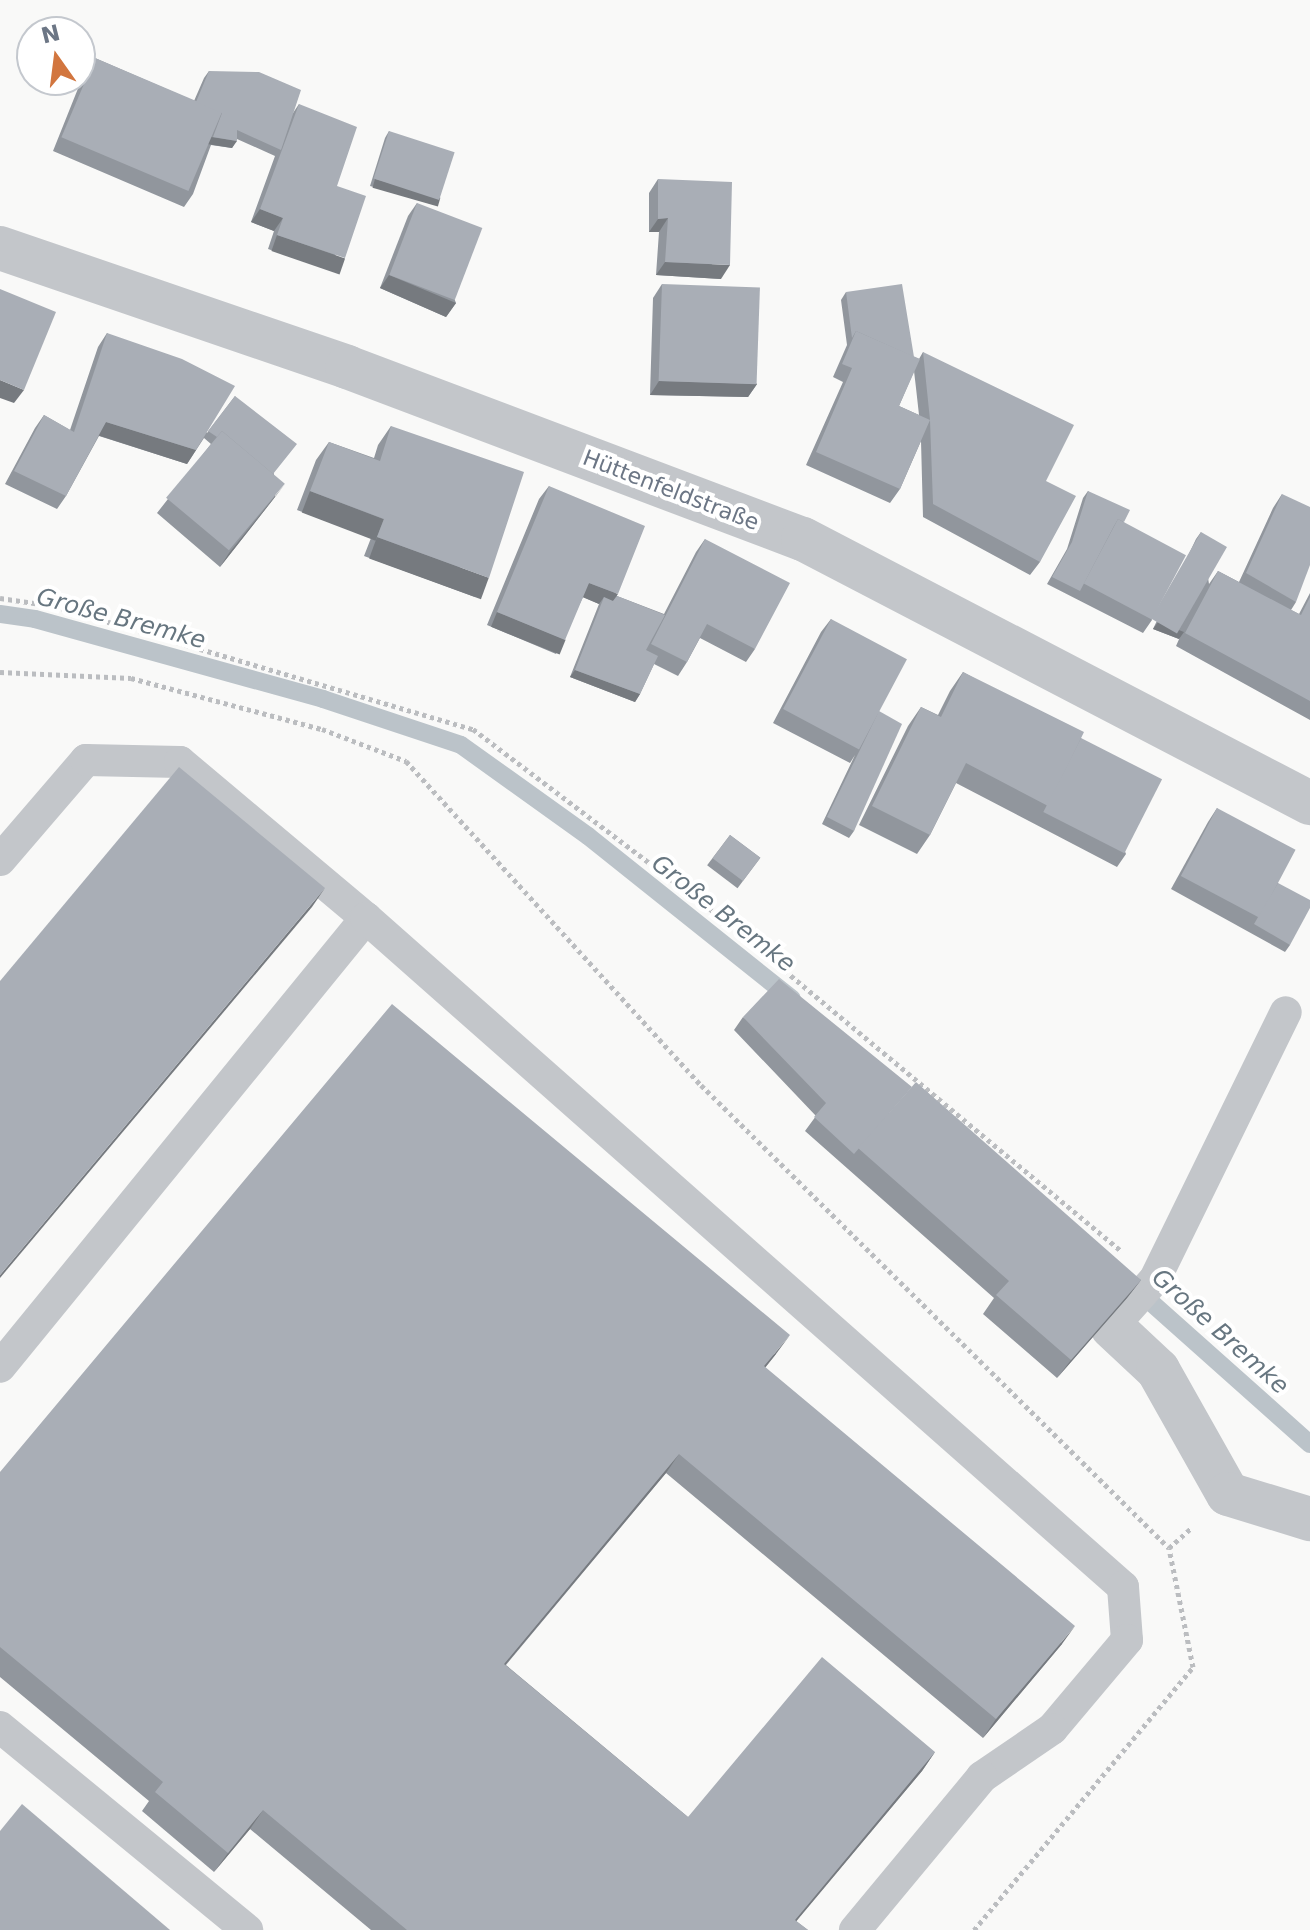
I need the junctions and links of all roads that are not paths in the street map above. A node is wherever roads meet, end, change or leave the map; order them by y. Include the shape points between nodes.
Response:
1 (0, 248) edge
2 (1310, 803) edge
3 (0, 860) edge
4 (366, 918) junction
5 (1286, 1012) dead end
6 (1112, 1327) joint
7 (0, 1367) edge
8 (1310, 1519) edge
9 (0, 1727) edge
10 (247, 1930) edge
11 (855, 1930) edge

1 - 2 street, Hüttenfeldstraße via 347,367 803,539
3 - 4 lane via 86,760 180,762
4 - 7 lane
4 - 11 lane via 1123,1587 1127,1640 1052,1729 982,1777
5 - 6 lane via 1155,1279
6 - 8 street via 1158,1370 1228,1494
9 - 10 lane

